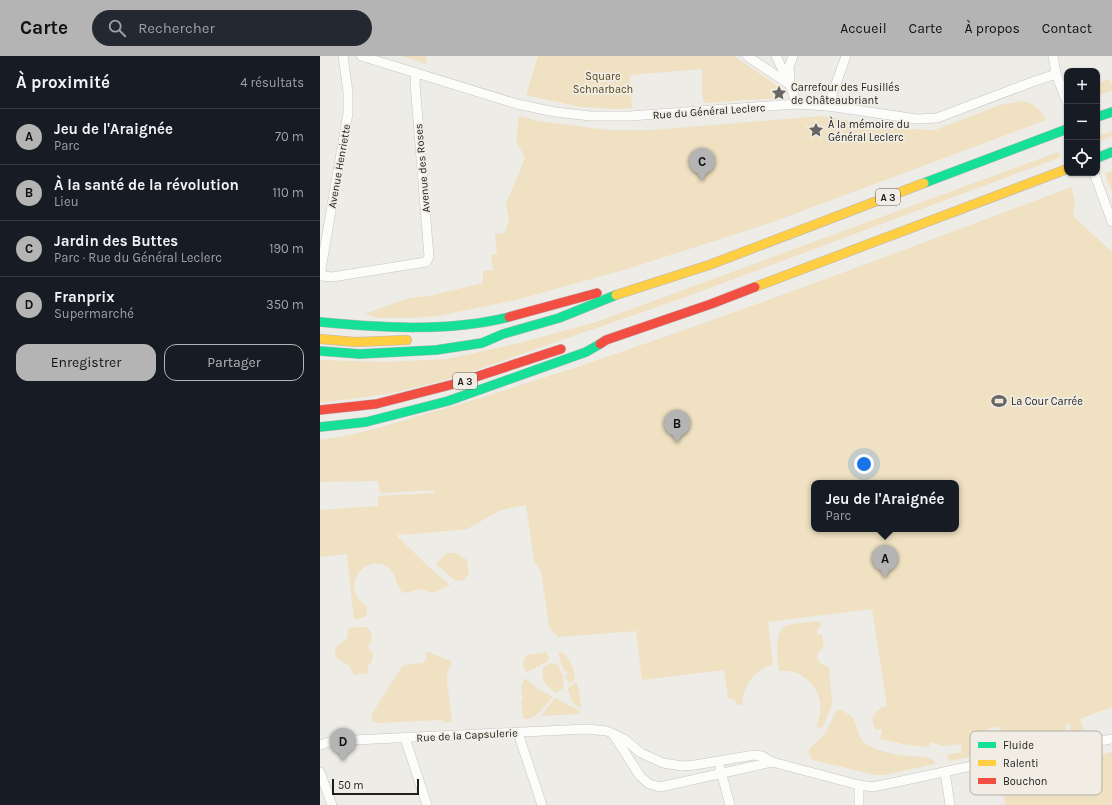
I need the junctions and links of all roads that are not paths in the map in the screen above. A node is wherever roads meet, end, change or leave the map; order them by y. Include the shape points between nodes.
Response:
1 (342, 56) edge
2 (361, 56) edge
3 (747, 56) edge
4 (776, 56) edge
5 (793, 56) edge
6 (846, 56) edge
7 (1053, 56) edge
8 (416, 73) junction
9 (1056, 74) junction
10 (790, 85) junction
11 (1064, 95) edge
12 (797, 104) junction
13 (828, 106) junction
14 (1112, 112) edge
15 (1100, 116) edge
16 (1064, 130) edge
17 (1112, 152) edge
18 (1100, 157) edge
19 (1064, 170) edge
20 (1095, 176) edge
21 (1112, 222) edge
22 (321, 278) edge
23 (629, 290) junction
24 (320, 322) edge
25 (479, 334) dead end
26 (503, 334) junction
27 (320, 339) edge
28 (418, 340) dead end
29 (606, 340) junction
30 (584, 343) dead end
31 (571, 346) dead end
32 (320, 351) edge
33 (320, 410) edge
34 (320, 427) edge
35 (518, 732) junction
36 (613, 734) junction
37 (405, 738) junction
38 (1112, 739) edge
39 (1102, 741) edge
40 (320, 745) edge
41 (718, 760) junction
42 (772, 762) junction
43 (970, 767) edge
44 (320, 772) edge
45 (945, 772) junction
46 (721, 773) junction
47 (859, 784) junction
48 (332, 805) edge
49 (427, 805) edge
50 (542, 805) edge
51 (730, 805) edge
52 (860, 805) edge
53 (950, 805) edge

1 - 22 street, Avenue Henriette via 348,92 348,113
2 - 8 street, Rue du Général Leclerc
3 - 10 street
4 - 10 street
5 - 10 street via 789,67
6 - 13 street
7 - 9 street
8 - 12 street, Rue du Général Leclerc via 517,104 591,116 630,116
8 - 22 street, Avenue des Roses via 429,257 426,262
9 - 11 street
9 - 13 street, Rue du Général Leclerc via 937,118 917,119
10 - 12 street
12 - 13 street, Rue du Général Leclerc
14 - 15 highway
16 - 23 highway, A 3 via 709,265
17 - 18 highway
19 - 29 highway via 711,304
20 - 21 street
23 - 24 highway via 594,294 510,316 459,325 355,326
23 - 26 highway, A 3 via 559,318
25 - 26 highway
26 - 32 highway, A 3 via 482,343 436,350 360,354
27 - 28 highway via 356,342
29 - 30 highway
29 - 34 highway via 586,352 448,401 366,422
31 - 33 highway, A 3 via 454,384 376,404
35 - 36 street, Rue de la Capsulerie via 586,729
35 - 37 street, Rue de la Capsulerie
35 - 50 street
36 - 41 street, Rue de la Capsulerie via 624,739 641,753 663,763 682,766
36 - 46 street, Rue de la Capsulerie via 640,776 649,784 660,787
37 - 40 street, Rue de la Capsulerie via 333,741
37 - 49 street
38 - 39 street, Rue de la Capsulerie
41 - 42 street, Rue de la Capsulerie via 754,755
41 - 46 street
42 - 46 street, Rue de la Capsulerie
42 - 47 street, Rue de la Capsulerie
43 - 45 street, Rue de la Capsulerie
44 - 48 street
45 - 47 street, Rue de la Capsulerie via 873,787
45 - 53 street
46 - 51 street
47 - 52 street

